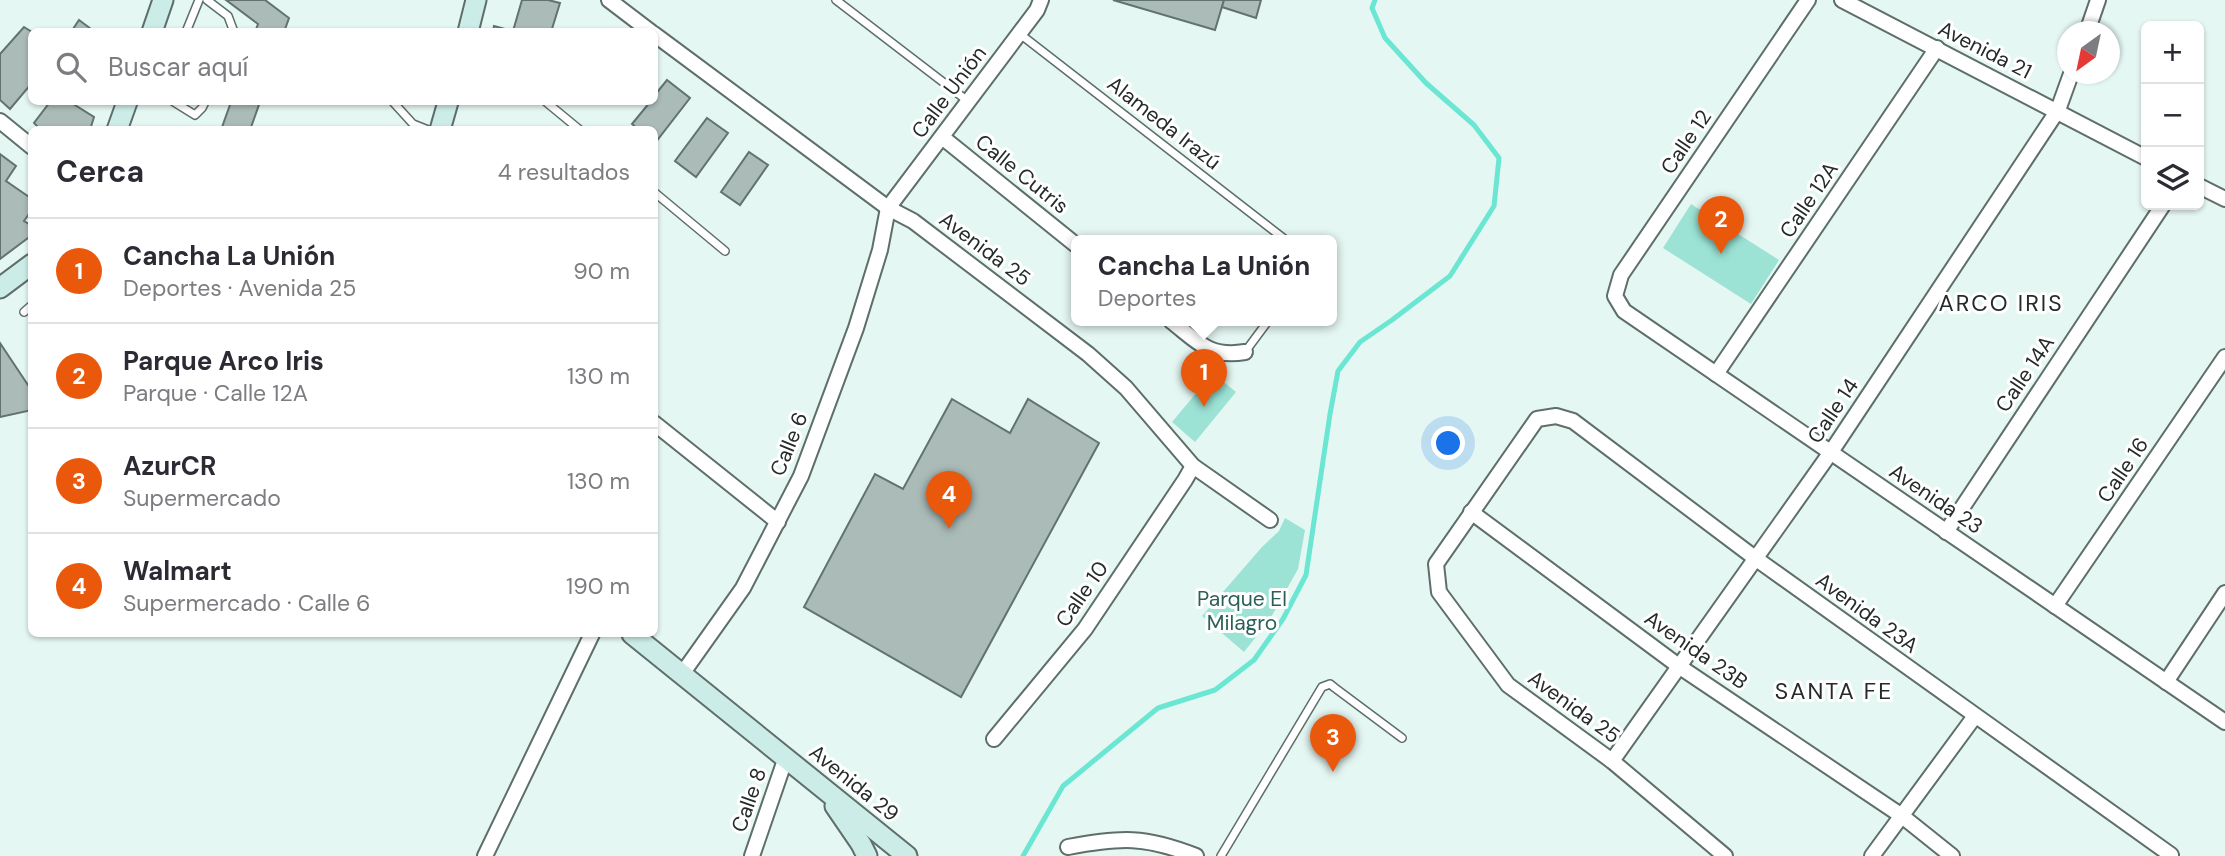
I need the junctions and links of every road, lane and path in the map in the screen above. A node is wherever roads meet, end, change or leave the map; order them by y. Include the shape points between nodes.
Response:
1 (163, 0) edge
2 (199, 0) edge
3 (207, 0) edge
4 (476, 0) edge
5 (609, 0) edge
6 (836, 0) edge
7 (1041, 0) edge
8 (1808, 0) edge
9 (1842, 0) edge
10 (2098, 0) edge
11 (2091, 21) edge
12 (153, 28) edge
13 (188, 28) edge
14 (232, 28) edge
15 (469, 28) edge
16 (646, 28) edge
17 (1020, 34) junction
18 (658, 37) edge
19 (1937, 48) junction
20 (2067, 84) edge
21 (969, 102) junction
22 (126, 105) edge
23 (179, 105) edge
24 (204, 105) edge
25 (396, 105) edge
26 (447, 105) edge
27 (550, 105) edge
28 (2058, 110) junction
29 (0, 121) edge
30 (118, 126) edge
31 (418, 126) edge
32 (441, 126) edge
33 (575, 126) edge
34 (942, 137) junction
35 (28, 144) edge
36 (2141, 155) edge
37 (2204, 188) edge
38 (658, 195) edge
39 (2225, 199) edge
40 (888, 208) junction
41 (2160, 210) edge
42 (1279, 235) edge
43 (1071, 241) edge
44 (725, 251) dead end
45 (28, 267) edge
46 (0, 288) edge
47 (28, 309) edge
48 (1624, 311) joint
49 (24, 312) dead end
50 (1177, 326) edge
51 (1264, 326) edge
52 (1245, 352) joint
53 (2225, 357) edge
54 (1716, 374) junction
55 (658, 426) edge
56 (1831, 452) junction
57 (1193, 466) junction
58 (1471, 512) junction
59 (1270, 520) dead end
60 (778, 522) junction
61 (1946, 532) junction
62 (1755, 558) junction
63 (2225, 593) edge
64 (2055, 606) junction
65 (591, 637) edge
66 (636, 637) edge
67 (1680, 667) junction
68 (682, 674) junction
69 (2166, 682) junction
70 (1975, 716) junction
71 (2225, 722) edge
72 (1402, 738) dead end
73 (994, 739) dead end
74 (786, 757) junction
75 (1612, 761) junction
76 (815, 780) junction
77 (1902, 816) junction
78 (1068, 847) dead end
79 (896, 852) edge
80 (2171, 855) edge
81 (485, 856) edge
82 (752, 856) edge
83 (867, 856) edge
84 (1196, 856) edge
85 (1221, 856) edge
86 (1725, 856) edge
87 (1872, 856) edge
88 (1952, 856) edge

1 - 12 main road
2 - 13 lane
3 - 14 lane via 228,16
4 - 15 main road
5 - 16 street, Avenida 25
6 - 21 lane
7 - 17 street, Calle Unión
8 - 48 street, Calle 12 via 1621,275 1615,296
9 - 19 street, Avenida 21
10 - 11 street
17 - 21 street, Calle Unión
17 - 42 lane, Alameda Irazú
18 - 40 street, Avenida 25
19 - 28 street, Avenida 21
19 - 54 street, Calle 12A
20 - 28 street, Calle 14
21 - 34 street, Calle Unión
22 - 30 main road
23 - 24 lane via 195,115
25 - 31 lane
26 - 32 main road
27 - 33 lane
28 - 36 street, Avenida 21
28 - 56 street, Calle 14
29 - 35 street
34 - 40 street, Calle Unión
34 - 43 street, Calle Cutris
37 - 39 street
38 - 44 lane
40 - 57 street, Avenida 25 via 913,221 1088,354 1126,388
40 - 60 street, Calle 6 via 856,328 801,476
41 - 61 street, Calle 14A
45 - 46 main road
47 - 49 lane
48 - 54 street, Avenida 23
50 - 52 street via 1201,345 1225,355
51 - 52 lane
53 - 64 street, Calle 16
54 - 56 street, Avenida 23
55 - 60 street
56 - 61 street, Avenida 23
56 - 62 street, Calle 14
57 - 59 street, Avenida 25
57 - 73 street, Calle 10 via 1085,629
58 - 62 street, Avenida 23A via 1537,419 1556,416 1573,421
58 - 67 street, Avenida 23B
58 - 75 street, Avenida 25 via 1436,564 1439,592 1508,685
60 - 68 street, Calle 6 via 743,588
61 - 64 street, Avenida 23
62 - 67 street, Calle 14
62 - 70 street, Avenida 23A
63 - 69 street
64 - 69 street, Avenida 23
65 - 81 street
66 - 68 main road, Avenida 29
67 - 75 street, Calle 14
67 - 77 street, Avenida 23B
68 - 74 main road, Avenida 29
69 - 71 street, Avenida 23
70 - 77 street
70 - 80 street, Avenida 23A
72 - 85 lane via 1330,684 1322,687
74 - 76 main road, Avenida 29
74 - 82 street, Calle 8
75 - 86 street, Avenida 25
76 - 79 main road, Avenida 29
76 - 83 main road
77 - 87 street
77 - 88 street
78 - 84 street via 1124,839 1150,841

